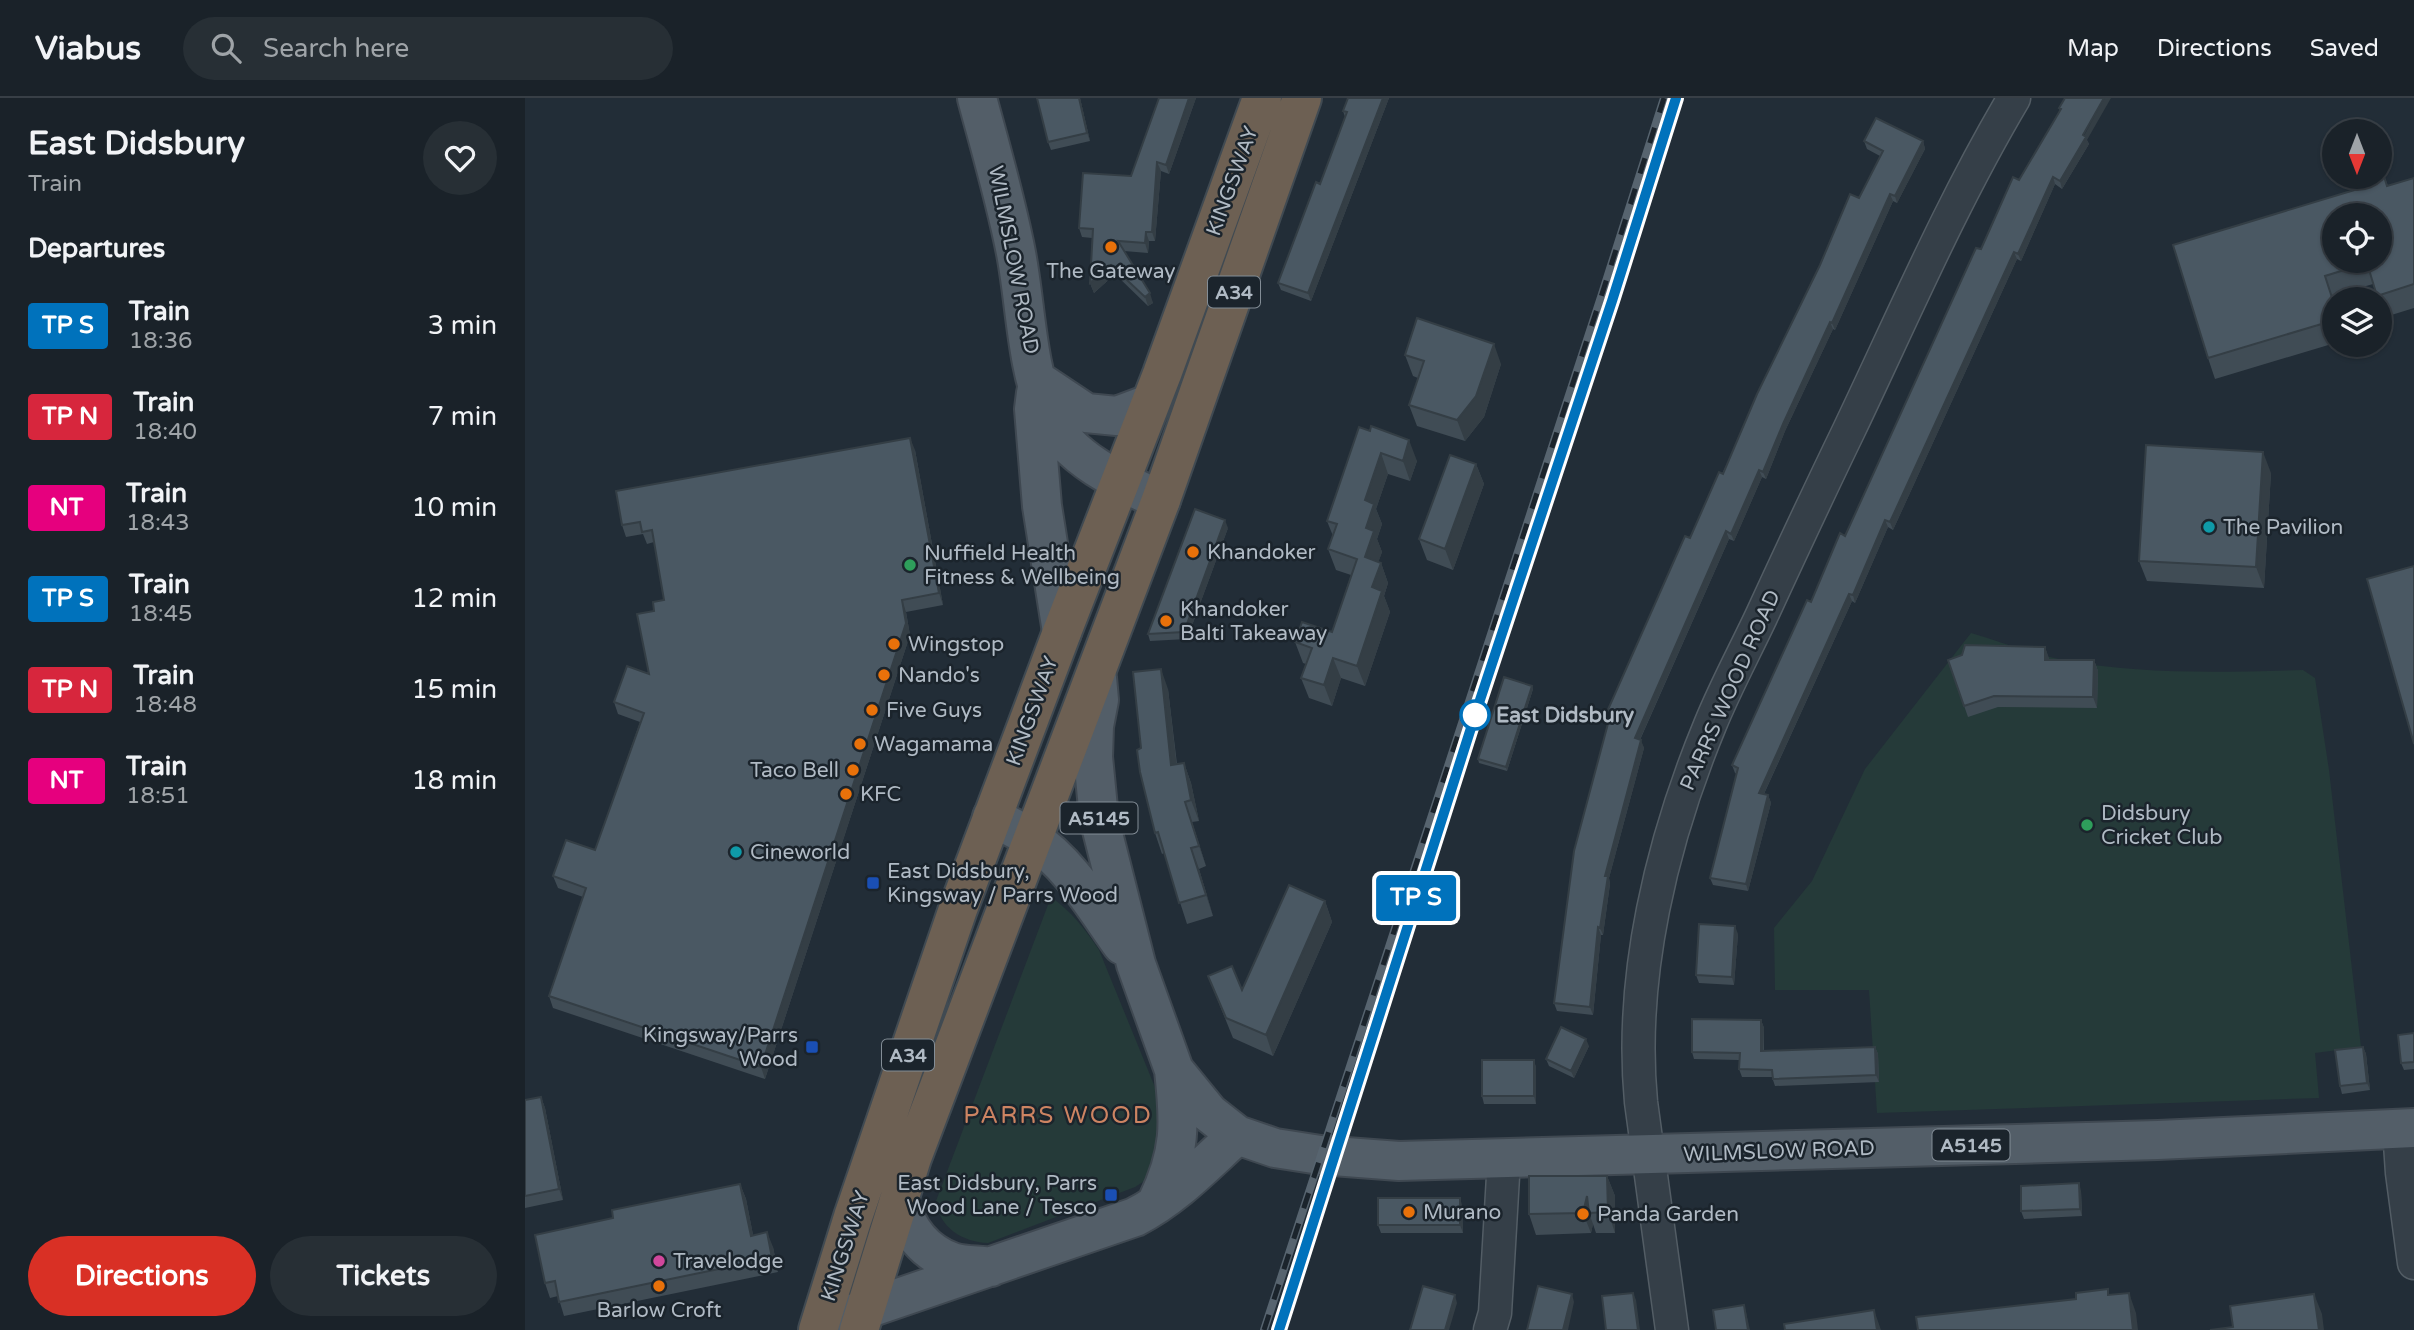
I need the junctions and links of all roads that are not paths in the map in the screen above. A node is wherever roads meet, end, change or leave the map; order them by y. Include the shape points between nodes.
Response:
1 (977, 98) edge
2 (1262, 98) edge
3 (1302, 98) edge
4 (2014, 98) edge
5 (1038, 381) junction
6 (1149, 404) junction
7 (1120, 483) junction
8 (1161, 500) junction
9 (1062, 632) junction
10 (1095, 669) junction
11 (992, 817) junction
12 (1032, 838) junction
13 (1136, 964) junction
14 (1174, 1070) junction
15 (2407, 1129) edge
16 (1237, 1135) junction
17 (1649, 1154) junction
18 (1504, 1159) junction
19 (899, 1201) junction
20 (1154, 1207) junction
21 (2414, 1263) edge
22 (991, 1267) junction
23 (863, 1320) edge
24 (813, 1328) edge
25 (1490, 1330) edge
26 (1672, 1330) edge

1 - 5 main road, WILMSLOW ROAD via 1014,243
2 - 6 highway, KINGSWAY / A34
3 - 8 highway, KINGSWAY / A34
4 - 17 street, PARRS WOOD ROAD via 1953,212 1811,510 1710,724 1684,792 1655,896 1645,957 1639,1082
5 - 6 main road, WILMSLOW ROAD via 1086,413 1117,416
5 - 7 main road, WILMSLOW ROAD via 1049,417 1073,449
5 - 9 main road, WILMSLOW ROAD via 1034,409 1042,506
6 - 7 highway, KINGSWAY / A34
7 - 8 main road, WILMSLOW ROAD
7 - 9 highway, KINGSWAY / A34
8 - 10 highway, KINGSWAY / A34
9 - 11 highway, KINGSWAY / A34
10 - 12 highway, KINGSWAY / A34
10 - 13 main road, WILMSLOW ROAD / A5145 via 1099,700 1093,757 1099,818
11 - 12 main road, WILMSLOW ROAD / A5145
11 - 24 highway, KINGSWAY / A34
12 - 13 main road, WILMSLOW ROAD / A5145 via 1075,881
12 - 19 highway, KINGSWAY / A34
13 - 14 main road, WILMSLOW ROAD / A5145
14 - 16 main road, WILMSLOW ROAD / A5145 via 1209,1113
14 - 20 main road, WILMSLOW ROAD / A5145 via 1179,1120 1175,1156
15 - 17 main road, WILMSLOW ROAD / A5145
15 - 21 street
16 - 18 main road, WILMSLOW ROAD / A5145 via 1275,1148 1320,1154 1399,1161
16 - 20 main road
17 - 18 main road, WILMSLOW ROAD / A5145
17 - 26 street, PARRS WOOD ROAD
18 - 25 street via 1495,1313
19 - 22 main road via 904,1220 925,1246 952,1262
19 - 23 highway, KINGSWAY / A34
20 - 22 main road
22 - 23 main road
23 - 24 main road

